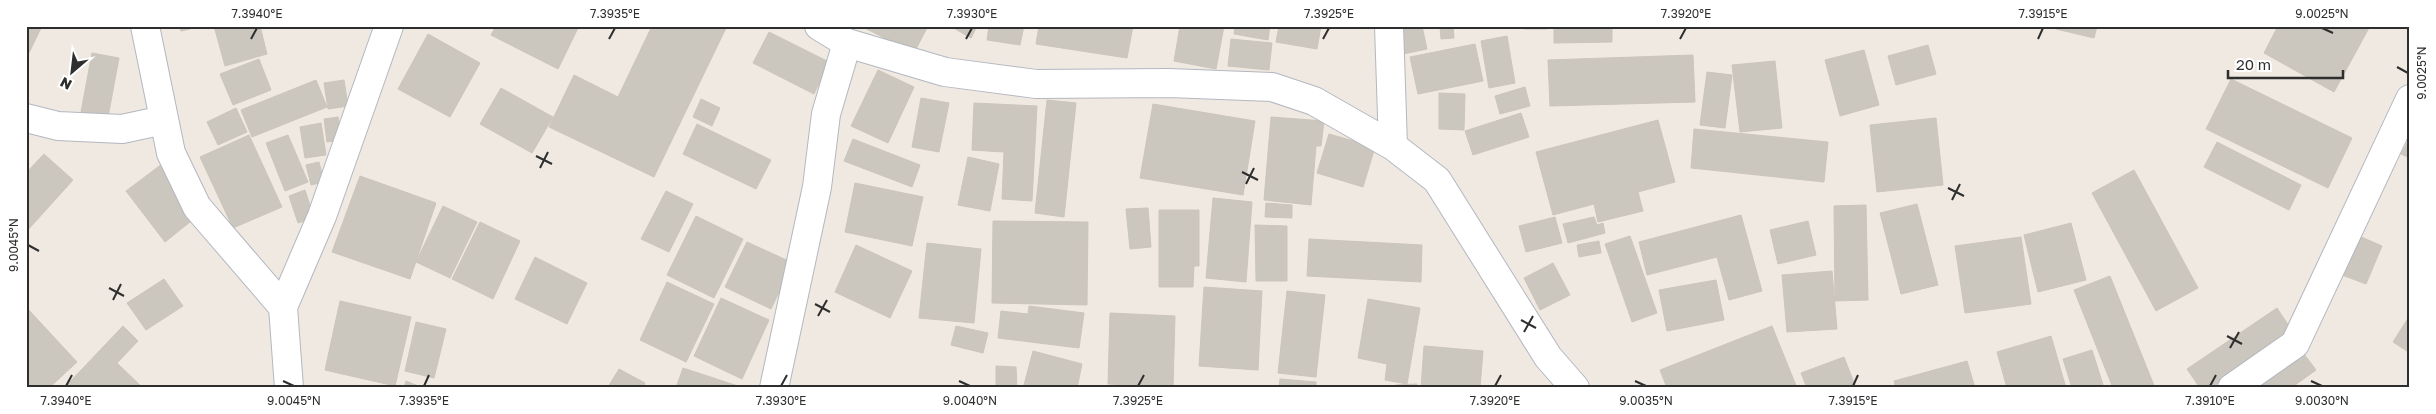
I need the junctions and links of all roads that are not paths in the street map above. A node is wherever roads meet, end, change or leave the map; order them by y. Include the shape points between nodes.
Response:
1 (145, 26) edge
2 (389, 26) edge
3 (819, 26) edge
4 (1389, 26) edge
5 (846, 43) junction
6 (2410, 99) edge
7 (26, 118) edge
8 (164, 120) junction
9 (1393, 146) junction
10 (283, 307) junction
11 (289, 388) edge
12 (774, 388) edge
13 (1575, 388) edge
14 (2232, 388) edge

1 - 8 street
2 - 10 street via 322,216
3 - 5 street
4 - 9 street
5 - 9 street via 945,72 1036,84 1169,83 1272,87 1314,101
5 - 12 street via 826,114 817,188
6 - 14 street via 2294,344
7 - 8 street via 58,126 122,129
8 - 10 street via 171,153 198,207
9 - 13 street via 1437,180 1548,357
10 - 11 street

